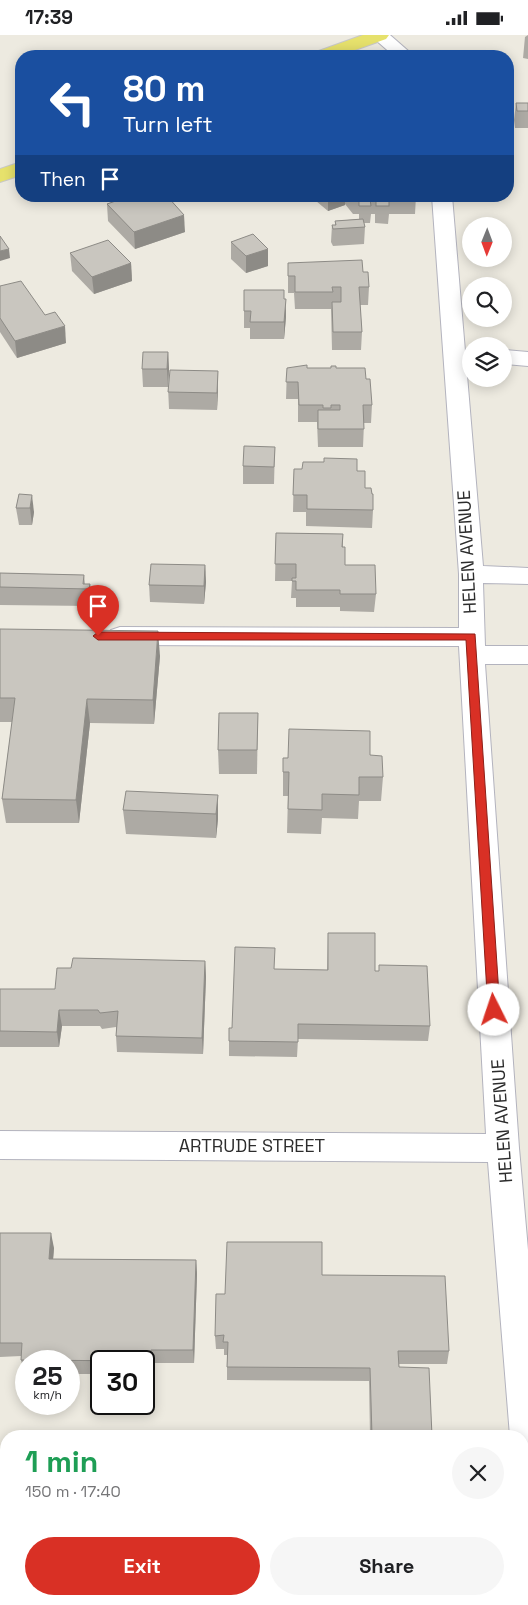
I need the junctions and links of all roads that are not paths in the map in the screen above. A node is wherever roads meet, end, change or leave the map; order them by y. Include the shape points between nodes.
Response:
1 (379, 35) edge
2 (338, 50) edge
3 (398, 50) edge
4 (15, 170) edge
5 (0, 176) edge
6 (443, 202) edge
7 (462, 357) edge
8 (512, 358) edge
9 (528, 359) edge
10 (463, 387) edge
11 (471, 574) junction
12 (528, 576) edge
13 (98, 636) edge
14 (471, 646) junction
15 (528, 655) edge
16 (0, 1145) edge
17 (503, 1148) junction
18 (527, 1430) edge

1 - 2 main road
1 - 3 street
4 - 5 main road
6 - 7 street, HELEN AVENUE
8 - 9 street
10 - 11 street, HELEN AVENUE
11 - 12 street
11 - 14 street, HELEN AVENUE
13 - 14 street
14 - 15 street
14 - 17 street, HELEN AVENUE
16 - 17 street, ARTRUDE STREET
17 - 18 street, HELEN AVENUE

